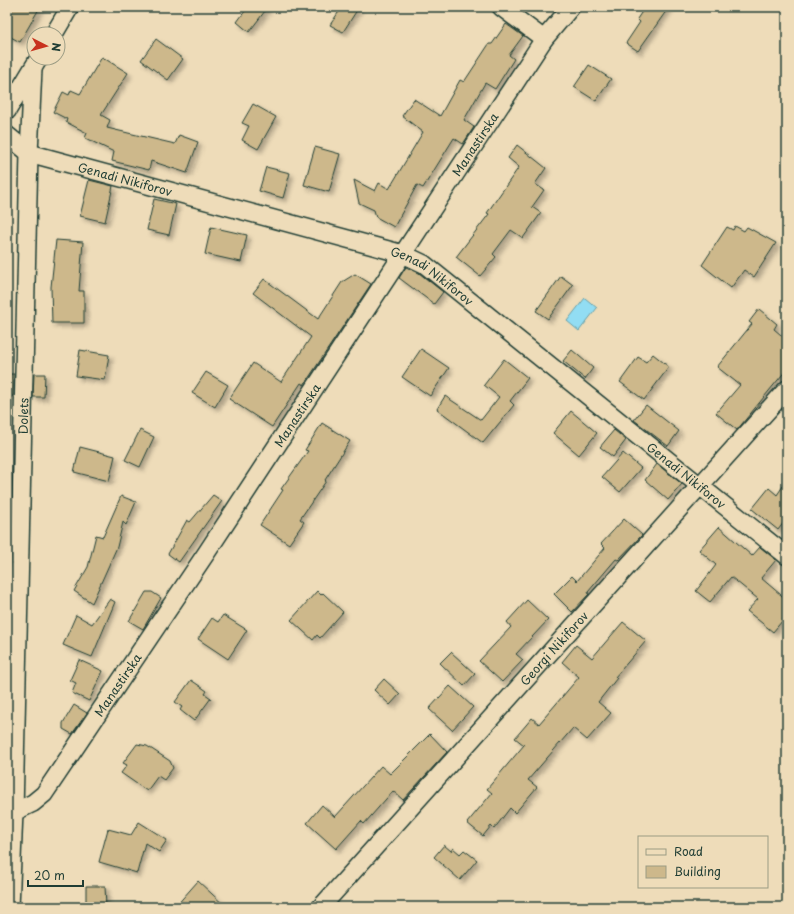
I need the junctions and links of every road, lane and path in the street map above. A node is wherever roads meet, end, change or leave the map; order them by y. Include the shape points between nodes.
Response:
1 (70, 7) edge
2 (501, 7) edge
3 (571, 7) edge
4 (59, 26) edge
5 (544, 39) junction
6 (34, 66) edge
7 (36, 66) edge
8 (7, 111) edge
9 (7, 135) edge
10 (29, 153) junction
11 (403, 254) junction
12 (787, 389) edge
13 (701, 486) junction
14 (787, 556) edge
15 (14, 812) junction
16 (10, 907) edge
17 (321, 907) edge

1 - 4 street
2 - 5 street
3 - 5 street, Manastirska
5 - 11 street, Manastirska
6 - 8 street
7 - 10 street, Dolets
9 - 10 street, Genadi Nikiforov
10 - 11 street, Genadi Nikiforov
10 - 15 street, Dolets
11 - 13 street, Genadi Nikiforov via 424,264
11 - 15 street, Manastirska via 44,794 33,803
12 - 13 street, Georgi Nikiforov
13 - 14 street, Genadi Nikiforov
13 - 17 street, Georgi Nikiforov
15 - 16 street, Dolets

